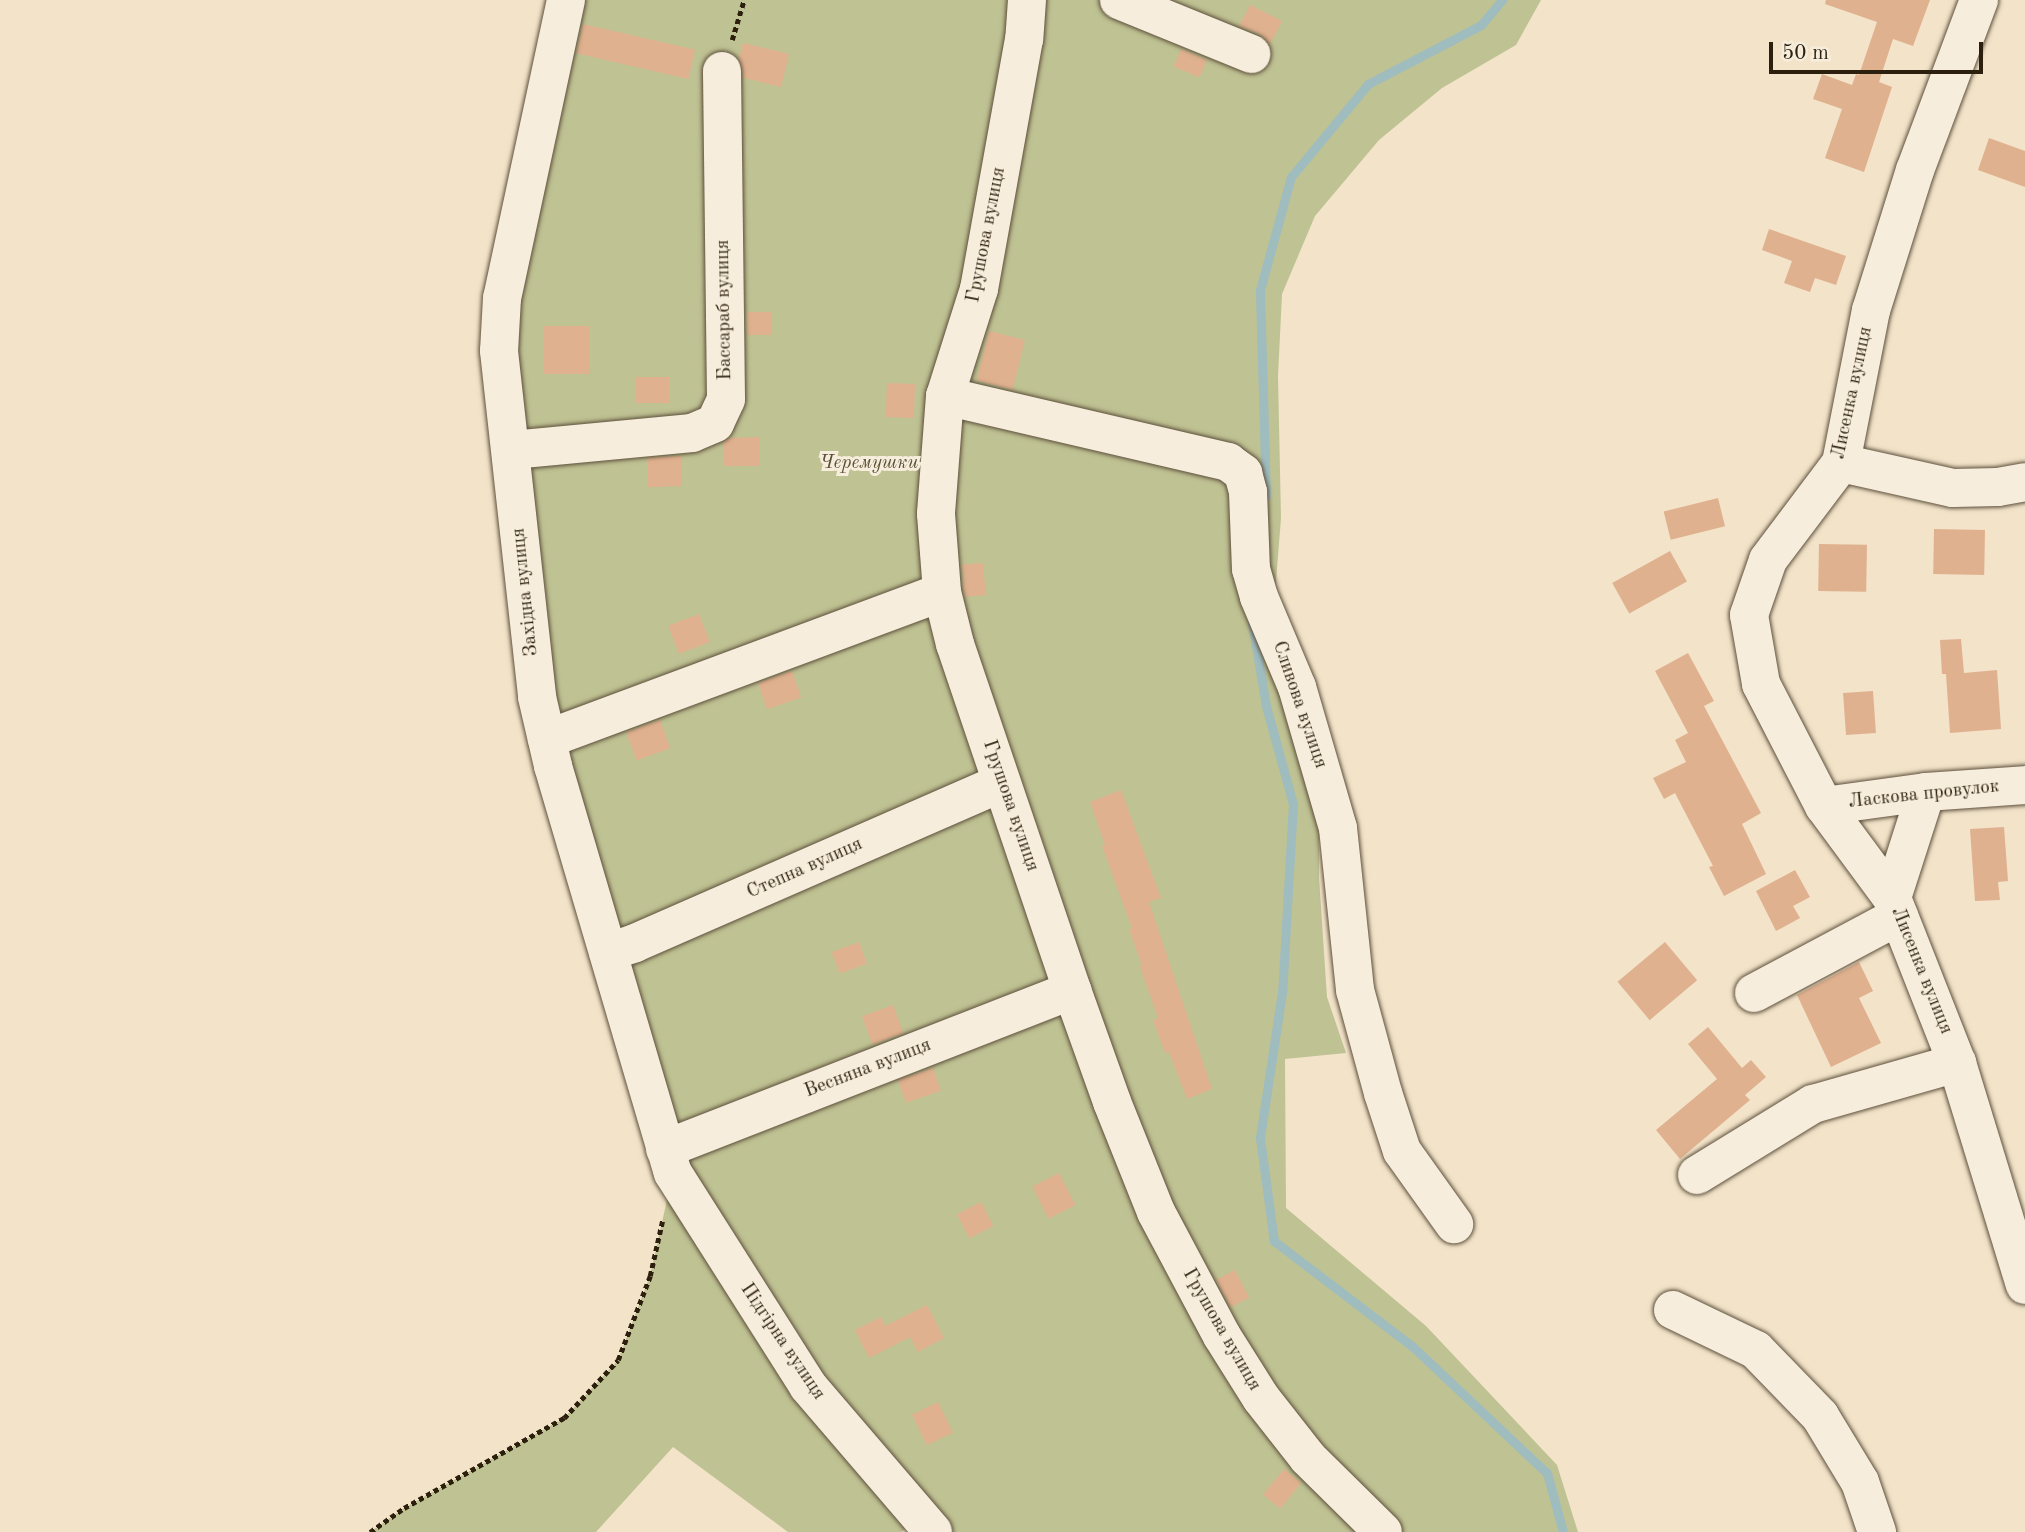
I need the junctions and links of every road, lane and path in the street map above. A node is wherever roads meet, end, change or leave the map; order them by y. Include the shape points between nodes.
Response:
1 (566, 0) edge
2 (744, 0) edge
3 (1027, 0) edge
4 (1119, 0) edge
5 (1979, 0) edge
6 (1251, 54) dead end
7 (722, 71) joint
8 (945, 396) junction
9 (512, 450) junction
10 (1841, 463) junction
11 (2025, 482) edge
12 (942, 592) junction
13 (547, 739) junction
14 (1002, 783) junction
15 (2025, 785) edge
16 (1926, 792) junction
17 (1824, 806) junction
18 (1895, 907) junction
19 (608, 952) junction
20 (1072, 990) junction
21 (1754, 993) dead end
22 (1957, 1063) junction
23 (669, 1161) junction
24 (1697, 1175) dead end
25 (1454, 1224) dead end
26 (2025, 1285) edge
27 (1673, 1310) dead end
28 (370, 1532) edge
29 (933, 1532) edge
30 (1383, 1532) edge
31 (1877, 1532) edge

1 - 9 street, Західна вулиця via 502,298 499,351
2 - 7 path
3 - 8 street, Грушова вулиця via 979,289
4 - 6 street
5 - 10 street, Лисенка вулиця via 1915,170 1871,310
7 - 9 street, Бассараб вулиця via 726,398 715,423 692,433
8 - 12 street, Грушова вулиця via 936,514
8 - 25 street, Сливова вулиця via 1228,462 1243,473 1251,569 1297,687 1338,828 1355,990 1383,1093 1402,1150
9 - 13 street, Західна вулиця via 537,697
10 - 11 street via 1953,488
10 - 17 street, Лисенка вулиця via 1768,560 1749,615 1761,684
12 - 13 street
12 - 14 street, Грушова вулиця
13 - 19 street, Західна вулиця
14 - 19 street, Степна вулиця
14 - 20 street, Грушова вулиця
15 - 16 street, Ласкова провулок
16 - 17 street, Ласкова провулок
16 - 18 street
17 - 18 street, Лисенка вулиця
18 - 21 street
18 - 22 street, Лисенка вулиця
19 - 23 street, Західна вулиця
20 - 23 street, Весняна вулиця
20 - 30 street, Грушова вулиця via 1156,1212 1222,1336 1261,1398 1308,1458
22 - 24 street via 1813,1104
22 - 26 street, Лисенка вулиця
23 - 28 path via 650,1276 618,1360 564,1418
23 - 29 street, Підгірна вулиця via 808,1386
27 - 31 street via 1756,1350 1820,1416 1860,1482

